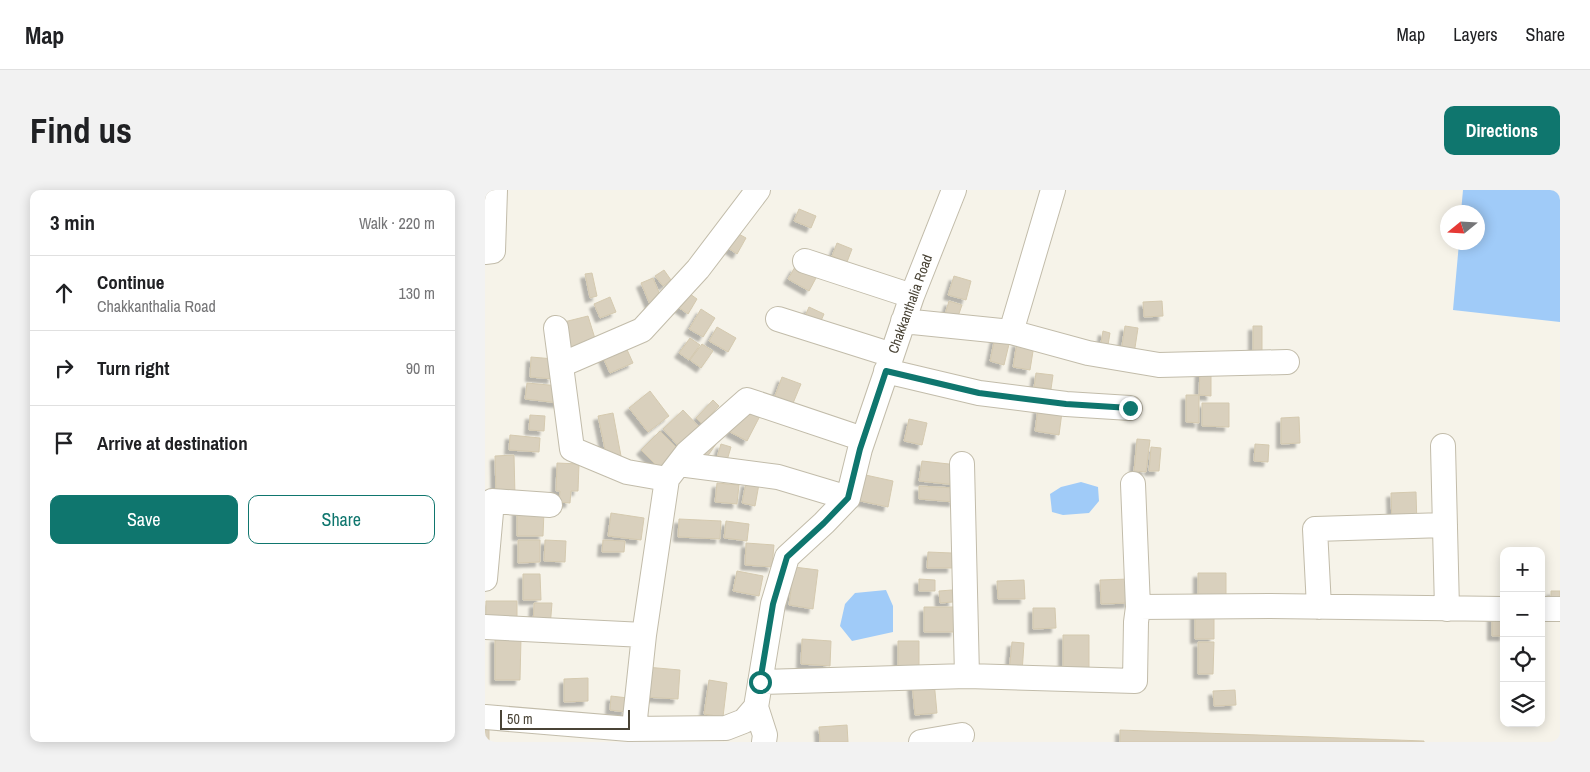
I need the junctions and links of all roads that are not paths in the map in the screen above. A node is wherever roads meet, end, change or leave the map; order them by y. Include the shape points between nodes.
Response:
1 (495, 190) edge
2 (758, 190) edge
3 (954, 190) edge
4 (1053, 190) edge
5 (485, 252) edge
6 (805, 261) dead end
7 (912, 296) junction
8 (778, 319) dead end
9 (903, 321) junction
10 (556, 328) dead end
11 (1011, 332) junction
12 (1287, 362) dead end
13 (889, 363) junction
14 (561, 365) junction
15 (1130, 408) dead end
16 (863, 439) junction
17 (1443, 446) dead end
18 (962, 464) dead end
19 (673, 471) junction
20 (1133, 484) dead end
21 (848, 498) junction
22 (489, 501) edge
23 (550, 505) dead end
24 (1445, 525) junction
25 (485, 579) edge
26 (1138, 607) junction
27 (1319, 607) junction
28 (1447, 609) junction
29 (1500, 609) edge
30 (1545, 609) edge
31 (1560, 609) edge
32 (485, 626) edge
33 (645, 635) junction
34 (967, 676) junction
35 (760, 682) junction
36 (756, 707) junction
37 (485, 717) edge
38 (634, 728) junction
39 (596, 735) edge
40 (962, 735) dead end
41 (764, 742) edge
42 (921, 742) edge

1 - 5 street via 493,251
2 - 14 street via 697,269 641,330
3 - 7 street, Chakkanthalia Road
4 - 11 street
6 - 7 street
7 - 9 street, Chakkanthalia Road
8 - 13 street
9 - 11 street
9 - 13 street, Chakkanthalia Road
10 - 14 street
11 - 12 street via 1088,353 1159,365
13 - 15 street via 979,393
13 - 16 street, Chakkanthalia Road
14 - 19 street via 572,448 627,472
16 - 19 street via 747,400 687,454
16 - 21 street, Chakkanthalia Road
17 - 24 street
18 - 34 street
19 - 21 street via 778,477
19 - 33 street
20 - 26 street
21 - 35 street, Chakkanthalia Road via 787,557 773,604
22 - 23 street
22 - 25 street
24 - 27 street via 1315,528
24 - 28 street
26 - 27 street
26 - 34 street via 1135,681
27 - 28 street
28 - 29 street
30 - 31 street
32 - 33 street
33 - 38 street
34 - 35 street
35 - 36 street, Chakkanthalia Road
36 - 38 street via 745,722 726,728
36 - 41 street via 765,735
37 - 39 street
38 - 39 street
40 - 42 street

